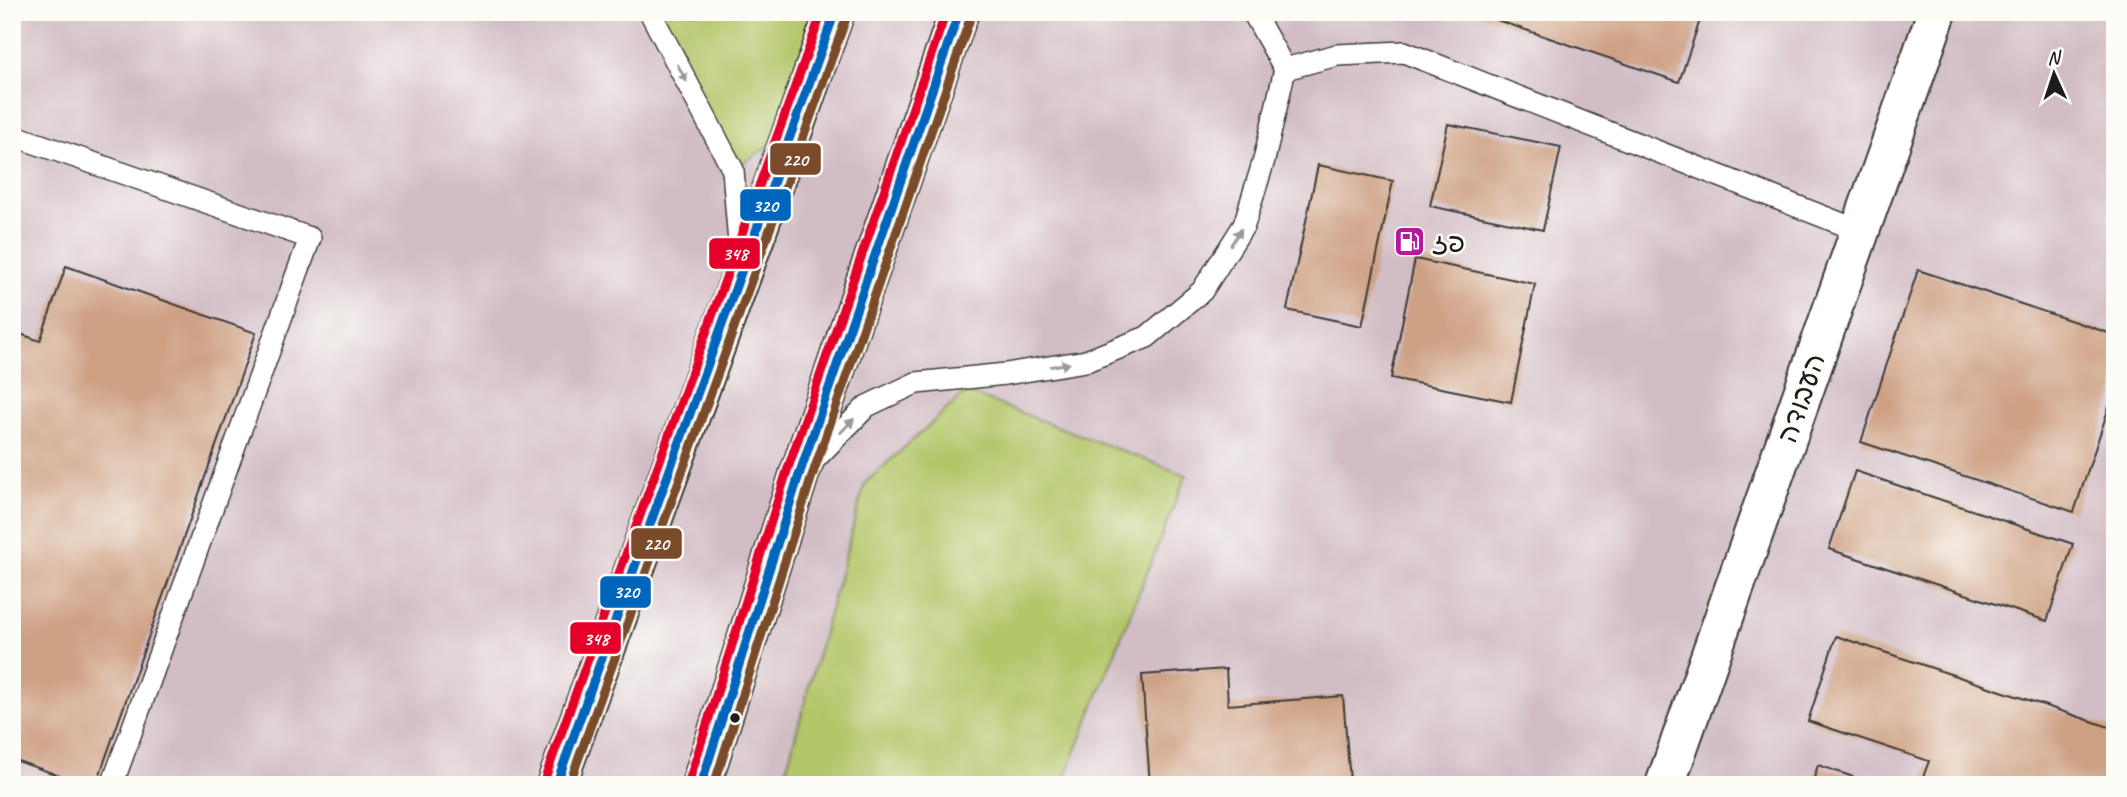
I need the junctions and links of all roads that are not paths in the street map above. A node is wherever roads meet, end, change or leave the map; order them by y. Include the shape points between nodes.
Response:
1 (650, 12) edge
2 (835, 12) edge
3 (959, 12) edge
4 (1251, 12) edge
5 (1937, 12) edge
6 (1285, 69) junction
7 (12, 135) edge
8 (1860, 232) junction
9 (741, 276) junction
10 (799, 475) junction
11 (112, 785) edge
12 (556, 785) edge
13 (701, 785) edge
14 (1665, 785) edge

1 -> 9 lane via 733,170
2 - 9 main road
3 - 10 main road
4 - 6 lane
5 - 8 main road, העבודה
6 - 8 lane via 1337,55 1404,52
10 -> 6 lane via 867,406 916,383 1086,361 1147,337 1202,291 1244,225
7 - 11 lane via 310,238
8 - 14 main road, העבודה
9 - 12 main road
10 - 13 main road

